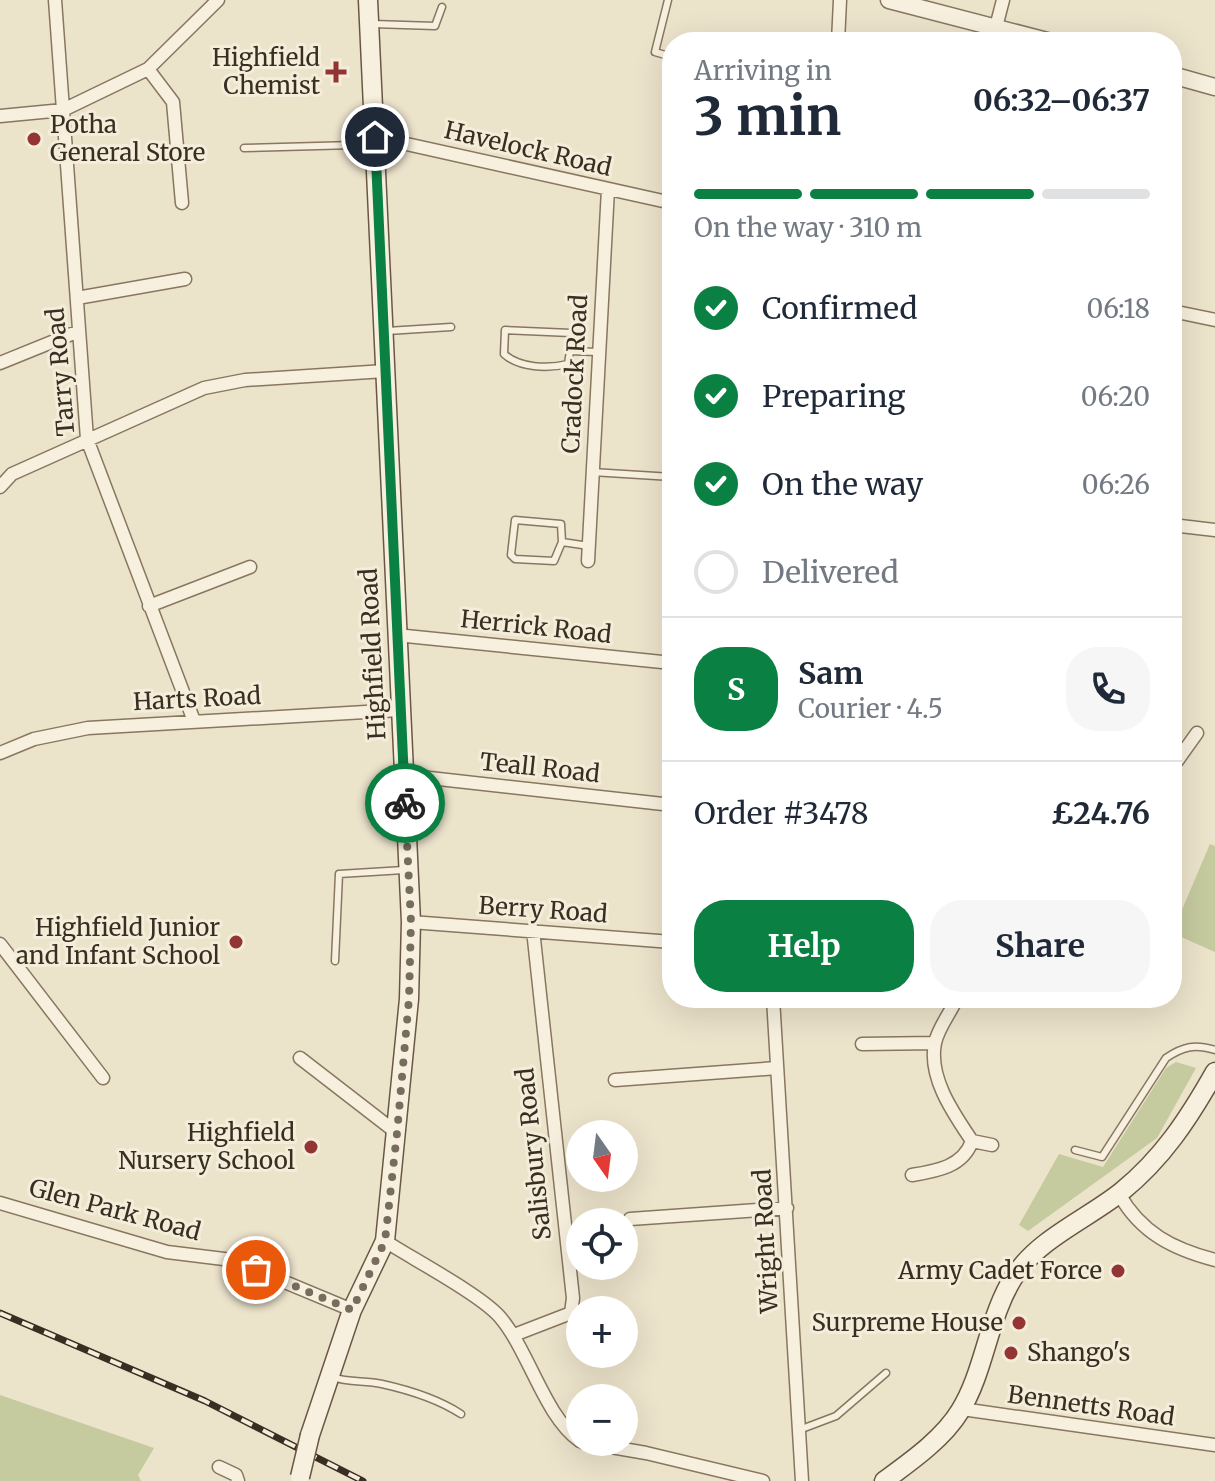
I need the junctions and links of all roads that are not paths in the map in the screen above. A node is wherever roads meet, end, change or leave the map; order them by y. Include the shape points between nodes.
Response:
1 (55, 0) edge
2 (218, 0) edge
3 (368, 0) edge
4 (668, 0) edge
5 (840, 0) edge
6 (889, 0) edge
7 (1003, 0) edge
8 (442, 7) dead end
9 (369, 24) junction
10 (996, 27) junction
11 (838, 32) edge
12 (1014, 32) edge
13 (662, 54) edge
14 (148, 69) junction
15 (1182, 78) edge
16 (1215, 87) edge
17 (63, 110) junction
18 (0, 116) edge
19 (375, 137) junction
20 (244, 148) dead end
21 (608, 189) junction
22 (662, 201) edge
23 (182, 203) dead end
24 (185, 279) dead end
25 (77, 298) junction
26 (1182, 313) edge
27 (1215, 320) edge
28 (451, 327) dead end
29 (384, 330) junction
30 (79, 331) junction
31 (570, 351) junction
32 (597, 352) junction
33 (0, 363) edge
34 (385, 371) junction
35 (87, 439) junction
36 (592, 472) junction
37 (662, 476) edge
38 (0, 487) edge
39 (1182, 526) edge
40 (1215, 530) edge
41 (562, 542) junction
42 (589, 546) junction
43 (588, 561) dead end
44 (250, 567) dead end
45 (149, 606) junction
46 (396, 635) junction
47 (662, 662) edge
48 (400, 710) junction
49 (194, 721) junction
50 (1197, 733) dead end
51 (0, 753) edge
52 (1182, 754) edge
53 (403, 775) junction
54 (662, 804) edge
55 (408, 870) junction
56 (411, 922) junction
57 (533, 930) junction
58 (662, 941) edge
59 (0, 944) edge
60 (335, 961) dead end
61 (774, 1008) edge
62 (952, 1008) edge
63 (935, 1043) junction
64 (862, 1044) dead end
65 (1215, 1050) edge
66 (300, 1058) dead end
67 (777, 1068) junction
68 (1215, 1072) edge
69 (103, 1078) dead end
70 (615, 1080) dead end
71 (397, 1133) junction
72 (972, 1141) junction
73 (992, 1145) dead end
74 (1075, 1150) dead end
75 (912, 1175) dead end
76 (1119, 1194) junction
77 (0, 1203) edge
78 (787, 1208) junction
79 (638, 1218) edge
80 (385, 1241) junction
81 (1215, 1260) edge
82 (352, 1310) junction
83 (514, 1335) junction
84 (886, 1373) dead end
85 (328, 1376) junction
86 (962, 1409) junction
87 (461, 1414) dead end
88 (566, 1421) edge
89 (799, 1430) junction
90 (1215, 1445) edge
91 (638, 1452) edge
92 (219, 1467) dead end
93 (299, 1479) edge
94 (238, 1481) edge
95 (763, 1481) edge
96 (802, 1481) edge
97 (884, 1481) edge

1 - 17 street, Tarry Road
2 - 14 street
3 - 9 main road, Highfield Road
4 - 13 lane via 655,52
5 - 11 street
6 - 10 street
7 - 10 street
8 - 9 lane via 435,26
9 - 19 main road, Highfield Road
10 - 12 street
14 - 17 street
14 - 23 street via 173,102
15 - 16 street
17 - 18 street
17 - 25 street, Tarry Road
19 - 20 lane via 354,145
19 - 21 street, Havelock Road
19 - 29 main road, Highfield Road
21 - 22 street, Havelock Road
21 - 32 street, Cradock Road
24 - 25 street
25 - 30 street, Tarry Road
26 - 27 street
28 - 29 lane
29 - 34 main road, Highfield Road
30 - 33 street
30 - 35 street, Tarry Road
31 - 31 lane via 568,364 554,368 513,362 504,354 505,330 571,333
31 - 32 lane
32 - 36 street, Cradock Road
34 - 35 street via 245,380 204,388
34 - 46 main road, Highfield Road
35 - 38 street via 12,474
35 - 45 street, Tarry Road
36 - 37 lane
36 - 42 street, Cradock Road
39 - 40 street
41 - 41 lane via 561,524 515,520 511,555 554,561
41 - 42 lane
42 - 43 street, Cradock Road
44 - 45 street
45 - 49 street, Tarry Road
46 - 47 street, Herrick Road
46 - 48 main road, Highfield Road
48 - 49 street, Harts Road
48 - 53 main road, Highfield Road
49 - 51 street, Harts Road via 88,728 34,739
50 - 52 street
53 - 54 street, Teall Road
53 - 55 main road, Highfield Road
55 - 56 main road, Highfield Road
55 - 60 lane via 339,874
56 - 57 street, Berry Road
56 - 71 main road, Highfield Road
57 - 58 street, Berry Road
57 - 83 street, Salisbury Road via 573,1298 571,1313
59 - 69 street
61 - 67 street, Wright Road
62 - 63 street
63 - 64 street
63 - 72 street via 936,1068 948,1105
65 - 74 lane via 1198,1045 1166,1058 1102,1157
66 - 71 street
67 - 70 street
67 - 78 street, Wright Road
68 - 76 main road via 1180,1132
71 - 80 main road, Highfield Road
72 - 73 street
72 - 75 street via 968,1152 946,1169
76 - 81 street via 1147,1231 1181,1252
76 - 86 main road via 1060,1234 1016,1273
77 - 82 street, Glen Park Road via 167,1252 232,1260
78 - 79 street
78 - 89 street, Wright Road
80 - 82 main road, Highfield Road
80 - 83 street via 496,1313
82 - 85 main road, Highfield Road
83 - 88 street
84 - 89 lane via 836,1416
85 - 87 lane via 354,1384 381,1384
85 - 93 main road, Highfield Road, bridge
86 - 90 street, Bennetts Road
86 - 97 main road
89 - 96 street, Wright Road
91 - 95 street
92 - 94 street

